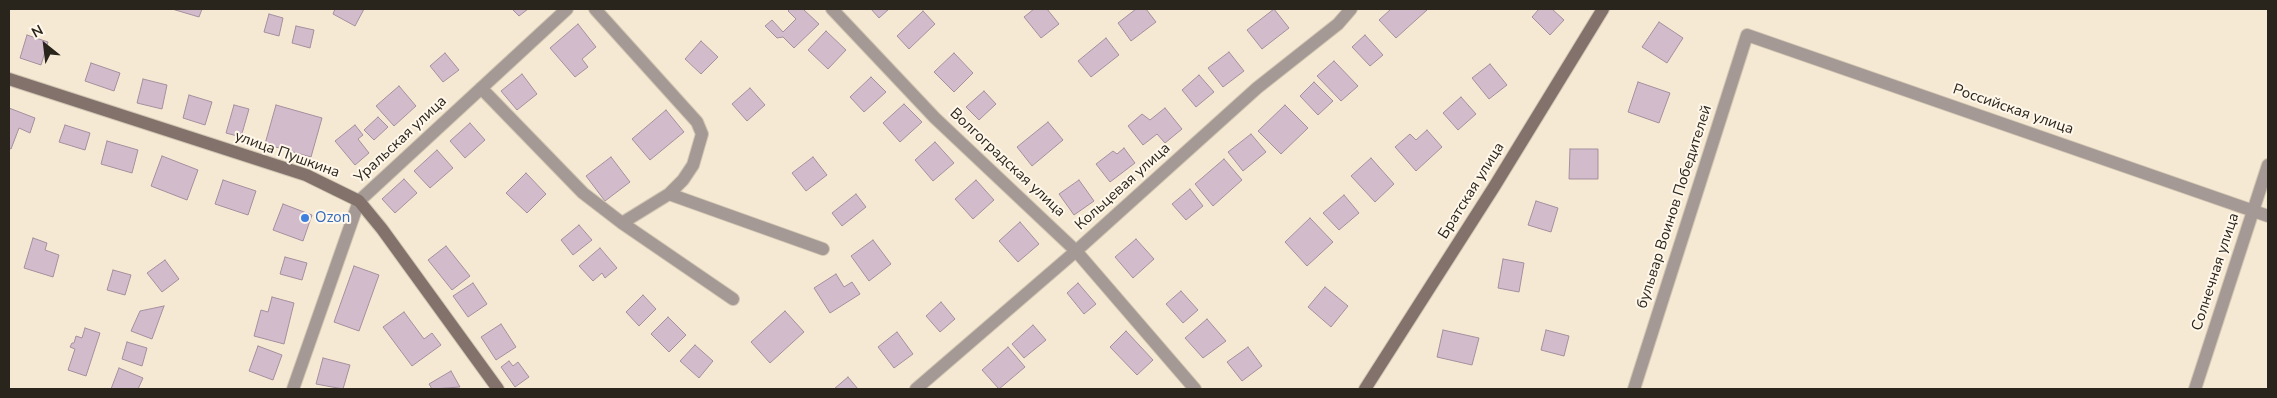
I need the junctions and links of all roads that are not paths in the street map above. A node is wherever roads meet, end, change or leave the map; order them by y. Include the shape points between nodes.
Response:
1 (567, 9) edge
2 (595, 9) edge
3 (832, 9) edge
4 (1343, 9) edge
5 (1351, 9) edge
6 (1603, 9) edge
7 (1338, 24) junction
8 (1747, 35) joint
9 (9, 79) edge
10 (481, 88) junction
11 (2268, 165) edge
12 (669, 194) junction
13 (358, 201) junction
14 (2253, 212) junction
15 (2268, 216) edge
16 (622, 224) junction
17 (824, 249) dead end
18 (1076, 251) junction
19 (733, 299) dead end
20 (1191, 387) edge
21 (293, 389) edge
22 (498, 389) edge
23 (916, 389) edge
24 (1365, 389) edge
25 (1634, 389) edge
26 (2195, 389) edge

1 - 10 street, Уральская улица
2 - 12 street via 697,122 702,134 693,165
3 - 18 street, Волгоградская улица via 935,118
4 - 7 street
5 - 7 street, Кольцевая улица
6 - 24 street, Братская улица
7 - 18 street, Кольцевая улица via 1257,88
8 - 14 street, Российская улица
8 - 25 street, бульвар Воинов Победителей
9 - 13 street, улица Пушкина via 306,175
10 - 13 street, Уральская улица
10 - 16 street via 583,193
11 - 14 street, Солнечная улица
12 - 16 street
12 - 17 street
13 - 21 street, Уральская улица
13 - 22 street, улица Пушкина via 382,229
14 - 15 street, Российская улица
14 - 26 street, Солнечная улица
16 - 19 street
18 - 20 street, Волгоградская улица
18 - 23 street, Кольцевая улица

